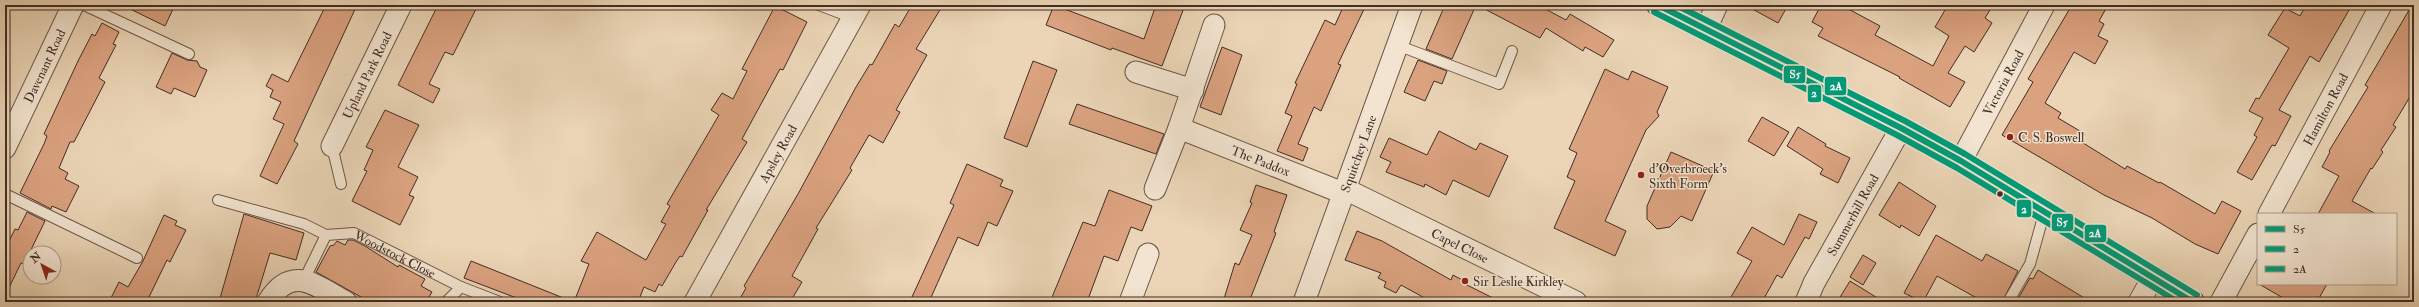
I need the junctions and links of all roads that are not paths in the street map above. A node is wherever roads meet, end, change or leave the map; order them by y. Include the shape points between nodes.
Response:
1 (73, 5) edge
2 (84, 5) edge
3 (401, 5) edge
4 (819, 5) edge
5 (1412, 5) edge
6 (1658, 5) edge
7 (1717, 5) edge
8 (2044, 5) edge
9 (2381, 5) edge
10 (856, 12) edge
11 (1214, 25) dead end
12 (1706, 29) junction
13 (1397, 45) junction
14 (1512, 51) dead end
15 (189, 54) dead end
16 (1136, 72) dead end
17 (1193, 90) junction
18 (1179, 128) junction
19 (1901, 128) junction
20 (332, 146) joint
21 (5, 148) edge
22 (1961, 161) junction
23 (341, 184) dead end
24 (1155, 188) dead end
25 (1344, 191) junction
26 (5, 194) edge
27 (218, 200) dead end
28 (2045, 210) junction
29 (2270, 213) edge
30 (326, 235) junction
31 (2257, 236) edge
32 (1148, 254) dead end
33 (137, 258) dead end
34 (2152, 277) junction
35 (304, 280) junction
36 (461, 287) junction
37 (268, 302) edge
38 (346, 302) edge
39 (446, 302) edge
40 (500, 302) edge
41 (695, 302) edge
42 (1130, 302) edge
43 (1304, 302) edge
44 (1576, 302) edge
45 (1806, 302) edge
46 (2008, 302) edge
47 (2140, 302) edge
48 (2193, 302) edge
49 (2221, 302) edge

1 - 21 street, Davenant Road
2 - 15 lane
3 - 20 street, Upland Park Road
4 - 10 lane
5 - 13 street, Squitchey Lane
6 - 12 main road
7 - 12 street
8 - 22 street, Victoria Road
9 - 29 street, Hamilton Road
10 - 41 street, Apsley Road
11 - 17 street
12 - 19 main road
13 - 14 lane via 1499,84
13 - 25 street, Squitchey Lane
16 - 17 street
17 - 18 street
18 - 24 street
18 - 25 street, The Paddox
19 - 22 main road
19 - 45 street, Summerhill Road via 1814,283
20 - 23 lane
22 - 28 main road
25 - 43 street, Squitchey Lane
25 - 44 street, Capel Close
26 - 33 lane
27 - 30 lane via 304,224
28 - 34 main road
28 - 46 lane via 2030,264
30 - 35 lane
30 - 36 lane, Woodstock Close via 354,233
31 - 49 street
32 - 42 street
34 - 47 street
34 - 48 main road
35 - 37 street via 287,282
35 - 38 street
36 - 39 lane
36 - 40 lane, Woodstock Close

